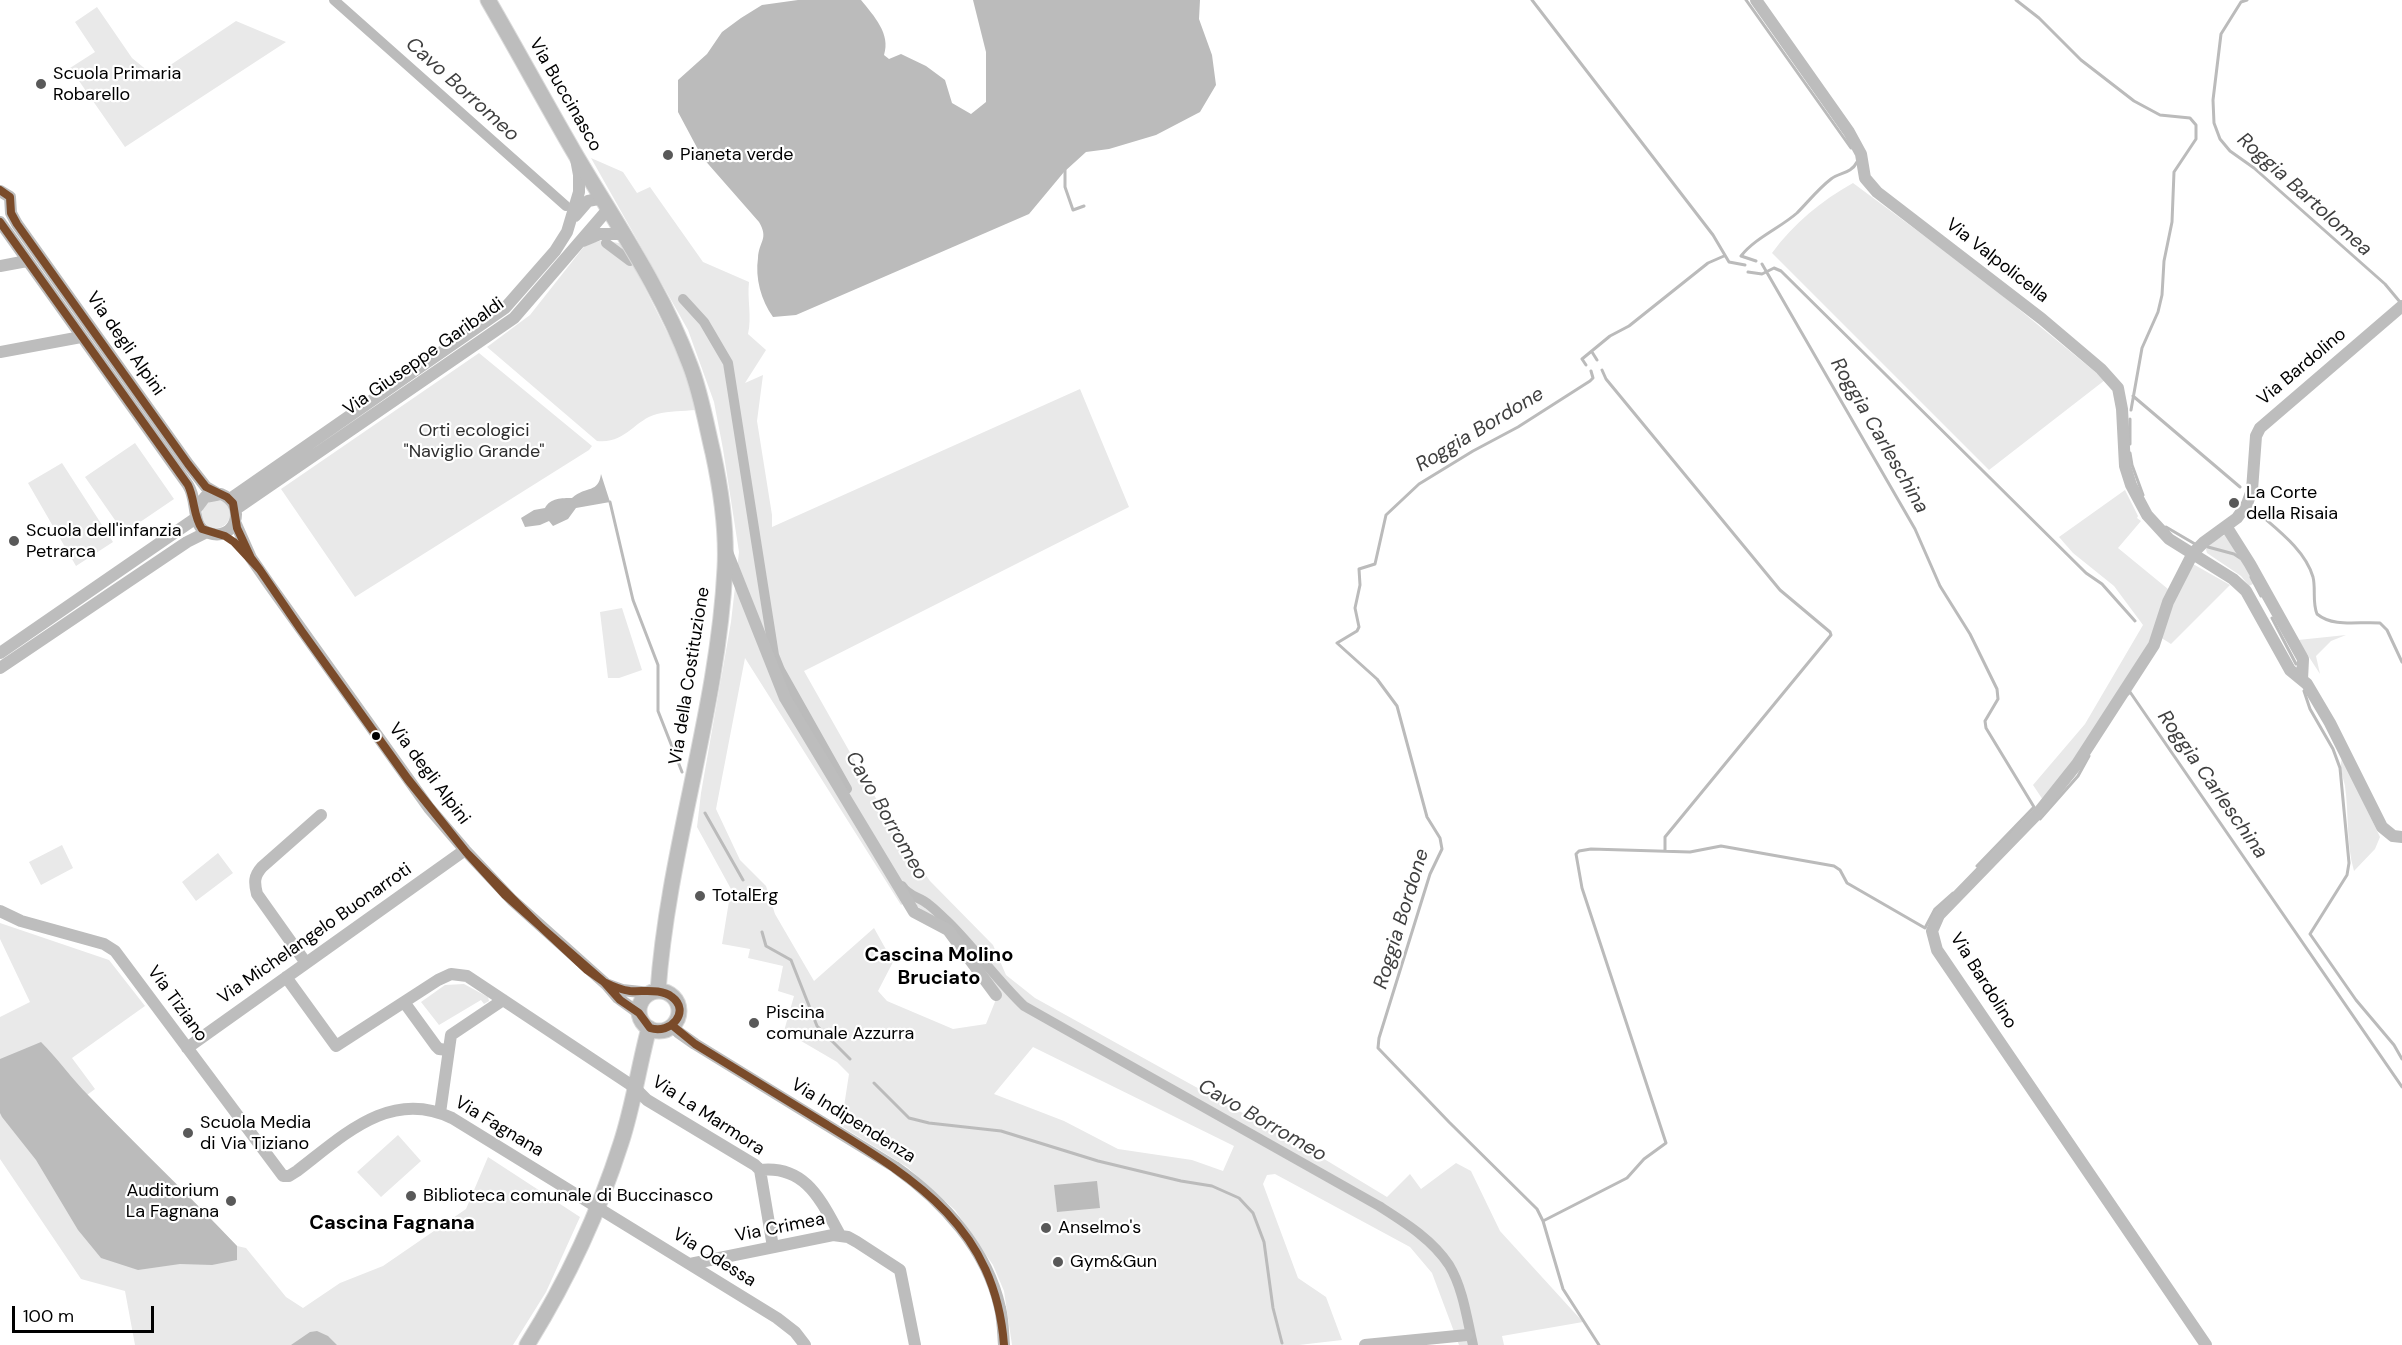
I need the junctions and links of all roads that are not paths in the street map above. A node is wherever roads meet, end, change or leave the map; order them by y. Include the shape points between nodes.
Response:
1 (488, 0) edge
2 (1756, 0) edge
3 (574, 152) junction
4 (0, 191) edge
5 (606, 203) junction
6 (11, 208) junction
7 (0, 216) edge
8 (572, 220) junction
9 (0, 222) edge
10 (625, 234) junction
11 (579, 243) junction
12 (27, 261) junction
13 (0, 266) edge
14 (2402, 306) edge
15 (81, 337) junction
16 (0, 352) edge
17 (229, 506) junction
18 (196, 513) junction
19 (2226, 526) junction
20 (207, 532) junction
21 (220, 534) junction
22 (725, 548) junction
23 (2193, 553) junction
24 (251, 558) junction
25 (0, 653) edge
26 (0, 668) edge
27 (2302, 680) junction
28 (321, 815) dead end
29 (2402, 837) edge
30 (465, 850) junction
31 (0, 911) edge
32 (306, 963) junction
33 (286, 976) junction
34 (608, 985) junction
35 (654, 992) junction
36 (996, 994) dead end
37 (503, 1000) junction
38 (404, 1002) junction
39 (640, 1014) junction
40 (673, 1026) junction
41 (649, 1028) junction
42 (187, 1048) junction
43 (448, 1050) junction
44 (634, 1088) junction
45 (440, 1113) junction
46 (760, 1170) junction
47 (283, 1176) joint
48 (599, 1209) junction
49 (840, 1235) junction
50 (772, 1247) junction
51 (690, 1264) junction
52 (1467, 1335) dead end
53 (527, 1345) edge
54 (805, 1345) edge
55 (915, 1345) edge
56 (1004, 1345) edge
57 (1365, 1345) edge
58 (2206, 1345) edge

1 - 3 main road, Via Buccinasco
2 - 23 street, Via Valpolicella via 1862,153 1863,173 1869,183 2042,319 2116,386 2131,485 2157,528
3 - 5 main road, Via Buccinasco
3 - 8 street via 579,192
4 - 6 street, Via degli Alpini via 10,197
5 - 8 street via 585,203
5 - 10 main road, Via della Costituzione
5 - 11 street, Via Giuseppe Garibaldi
6 - 7 street
6 - 17 street, Via degli Alpini via 16,224 188,464 206,487
8 - 17 street, Via Giuseppe Garibaldi via 555,251 492,319
9 - 12 street
10 - 11 street via 600,234
10 - 22 main road, Via della Costituzione via 671,318 691,366 717,474
11 - 17 street, Via Giuseppe Garibaldi via 514,318
12 - 13 street
12 - 15 street
14 - 19 street, Via Bardolino via 2260,428 2254,448 2252,490 2237,518
15 - 16 street
15 - 18 street via 188,485 194,495
17 - 18 street via 202,499
17 - 21 street via 229,530
17 - 24 street, Via degli Alpini
18 - 20 street via 200,526
18 - 25 street
19 - 23 street, Via Bardolino
19 - 27 street via 2303,659
20 - 21 street
20 - 26 street
21 - 24 street, Via degli Alpini
22 - 35 main road, Via della Costituzione via 713,678
22 - 36 street via 785,698 909,904 914,912 948,930
23 - 27 street via 2246,591 2290,670
23 - 58 street, Via Bardolino via 2168,602 2154,645 2065,781 1939,915 1932,931 1937,950
24 - 30 street, Via degli Alpini via 423,799
27 - 29 street via 2330,723 2382,827 2393,836
28 - 32 street via 262,867 254,882 257,894
30 - 32 street, Via Michelangelo Buonarroti
30 - 34 street, Via degli Alpini via 520,908
31 - 42 street, Via Tiziano via 21,921 105,944 116,951
32 - 33 street, Via Michelangelo Buonarroti
33 - 38 street via 336,1046
33 - 42 street, Via Michelangelo Buonarroti
34 - 35 street
34 - 39 street, Via degli Alpini
35 - 39 main road via 641,1003
35 - 40 main road via 670,994 676,1000 679,1015
37 - 38 street, Via La Marmora via 467,976 451,974
37 - 43 street via 455,1030
37 - 44 street, Via La Marmora
38 - 43 street via 436,1046
39 - 41 main road
40 - 41 main road via 662,1030
40 - 56 street, Via Indipendenza via 695,1044 895,1167 948,1212 980,1258 994,1289
41 - 44 main road
42 - 47 street, Via Tiziano
43 - 45 street
44 - 46 street, Via La Marmora via 646,1100
44 - 48 main road via 622,1141
45 - 47 street, Via Fagnana via 399,1108 380,1114 297,1171
45 - 48 street, Via Fagnana
46 - 49 street via 783,1171 808,1185 818,1194
46 - 50 street, Via La Marmora
48 - 51 street, Via Odessa
48 - 53 main road via 574,1265
49 - 50 street, Via Crimea
49 - 55 street, Via Crimea via 900,1270
50 - 51 street, Via Crimea
51 - 54 street, Via Odessa via 787,1325
52 - 57 street

